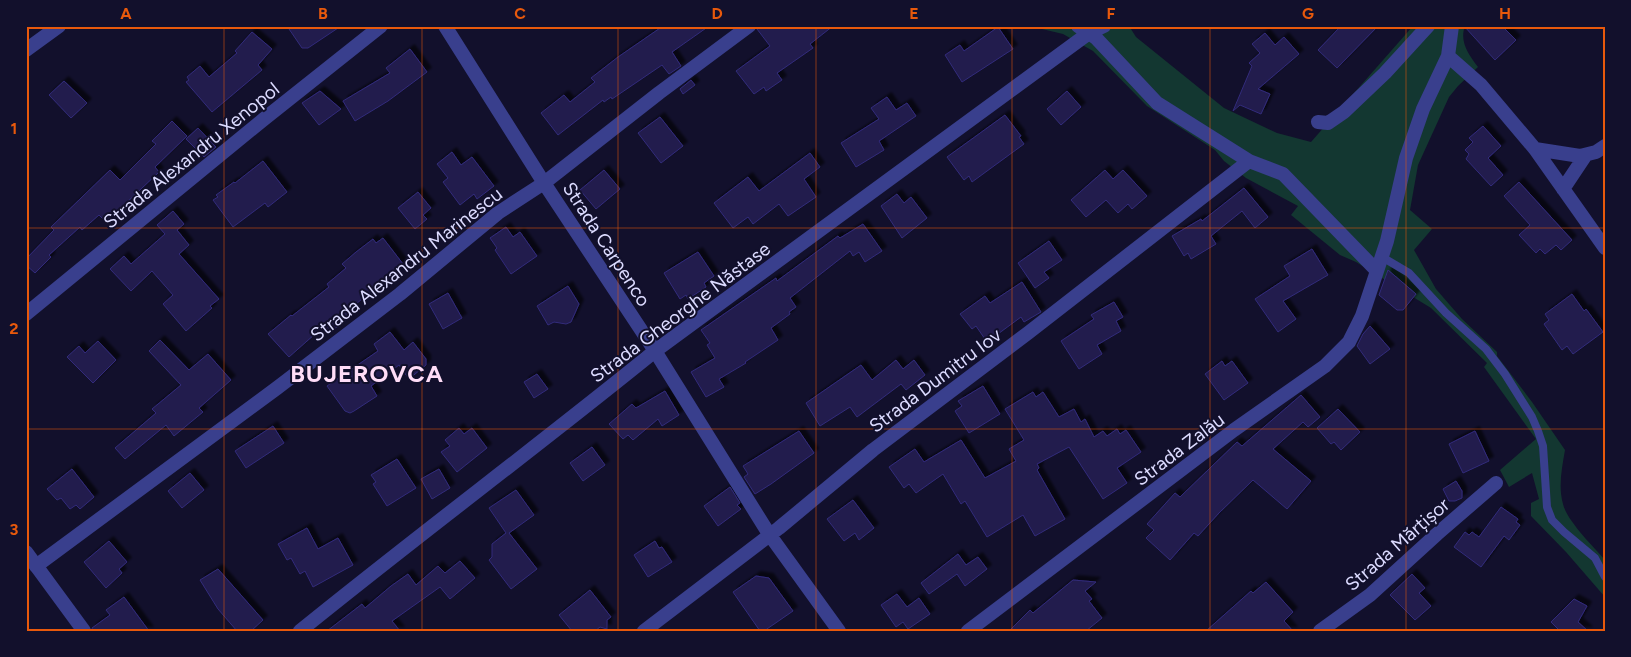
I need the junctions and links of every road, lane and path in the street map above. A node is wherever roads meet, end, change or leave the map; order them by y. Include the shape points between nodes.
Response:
1 (59, 26) edge
2 (381, 26) edge
3 (445, 26) edge
4 (749, 26) edge
5 (1104, 26) edge
6 (1428, 26) edge
7 (1452, 26) edge
8 (1083, 30) edge
9 (26, 50) edge
10 (1448, 56) junction
11 (1318, 122) dead end
12 (1605, 146) edge
13 (1535, 149) junction
14 (1586, 156) junction
15 (1249, 161) junction
16 (544, 182) junction
17 (1563, 189) junction
18 (1605, 248) edge
19 (1380, 264) junction
20 (26, 314) edge
21 (655, 350) junction
22 (1496, 483) dead end
23 (769, 534) junction
24 (26, 552) edge
25 (36, 566) junction
26 (1605, 577) edge
27 (84, 631) edge
28 (300, 631) edge
29 (644, 631) edge
30 (839, 631) edge
31 (968, 631) edge
32 (1320, 631) edge

1 - 9 street
2 - 20 street, Strada Alexandru Xenopol
3 - 16 street, Strada Carpenco
4 - 16 street, Strada Alexandru Marinescu
5 - 8 street, Strada Gheorghe Năstase
6 - 11 street via 1344,112 1328,123
7 - 10 street, Strada Zalău
8 - 15 street via 1096,38 1157,103
8 - 21 street, Strada Gheorghe Năstase
10 - 13 street via 1481,85
10 - 19 street, Strada Zalău via 1406,158
12 - 14 street
13 - 14 street
13 - 17 street
14 - 17 street
15 - 19 street via 1284,174
15 - 23 street, Strada Dumitru Iov via 873,450
16 - 21 street, Strada Carpenco
16 - 25 street, Strada Alexandru Marinescu via 498,213 400,294 277,388
17 - 18 street
19 - 26 lane via 1409,273 1486,349 1505,374 1532,417 1543,446 1547,507 1552,520 1595,558
19 - 31 street, Strada Zalău via 1349,342 1325,366 1234,430
21 - 23 street, Strada Carpenco
21 - 28 street, Strada Gheorghe Năstase
22 - 32 street, Strada Mărțișor via 1370,595
23 - 29 street, Strada Dumitru Iov
23 - 30 street, Strada Carpenco
24 - 25 street
25 - 27 street

